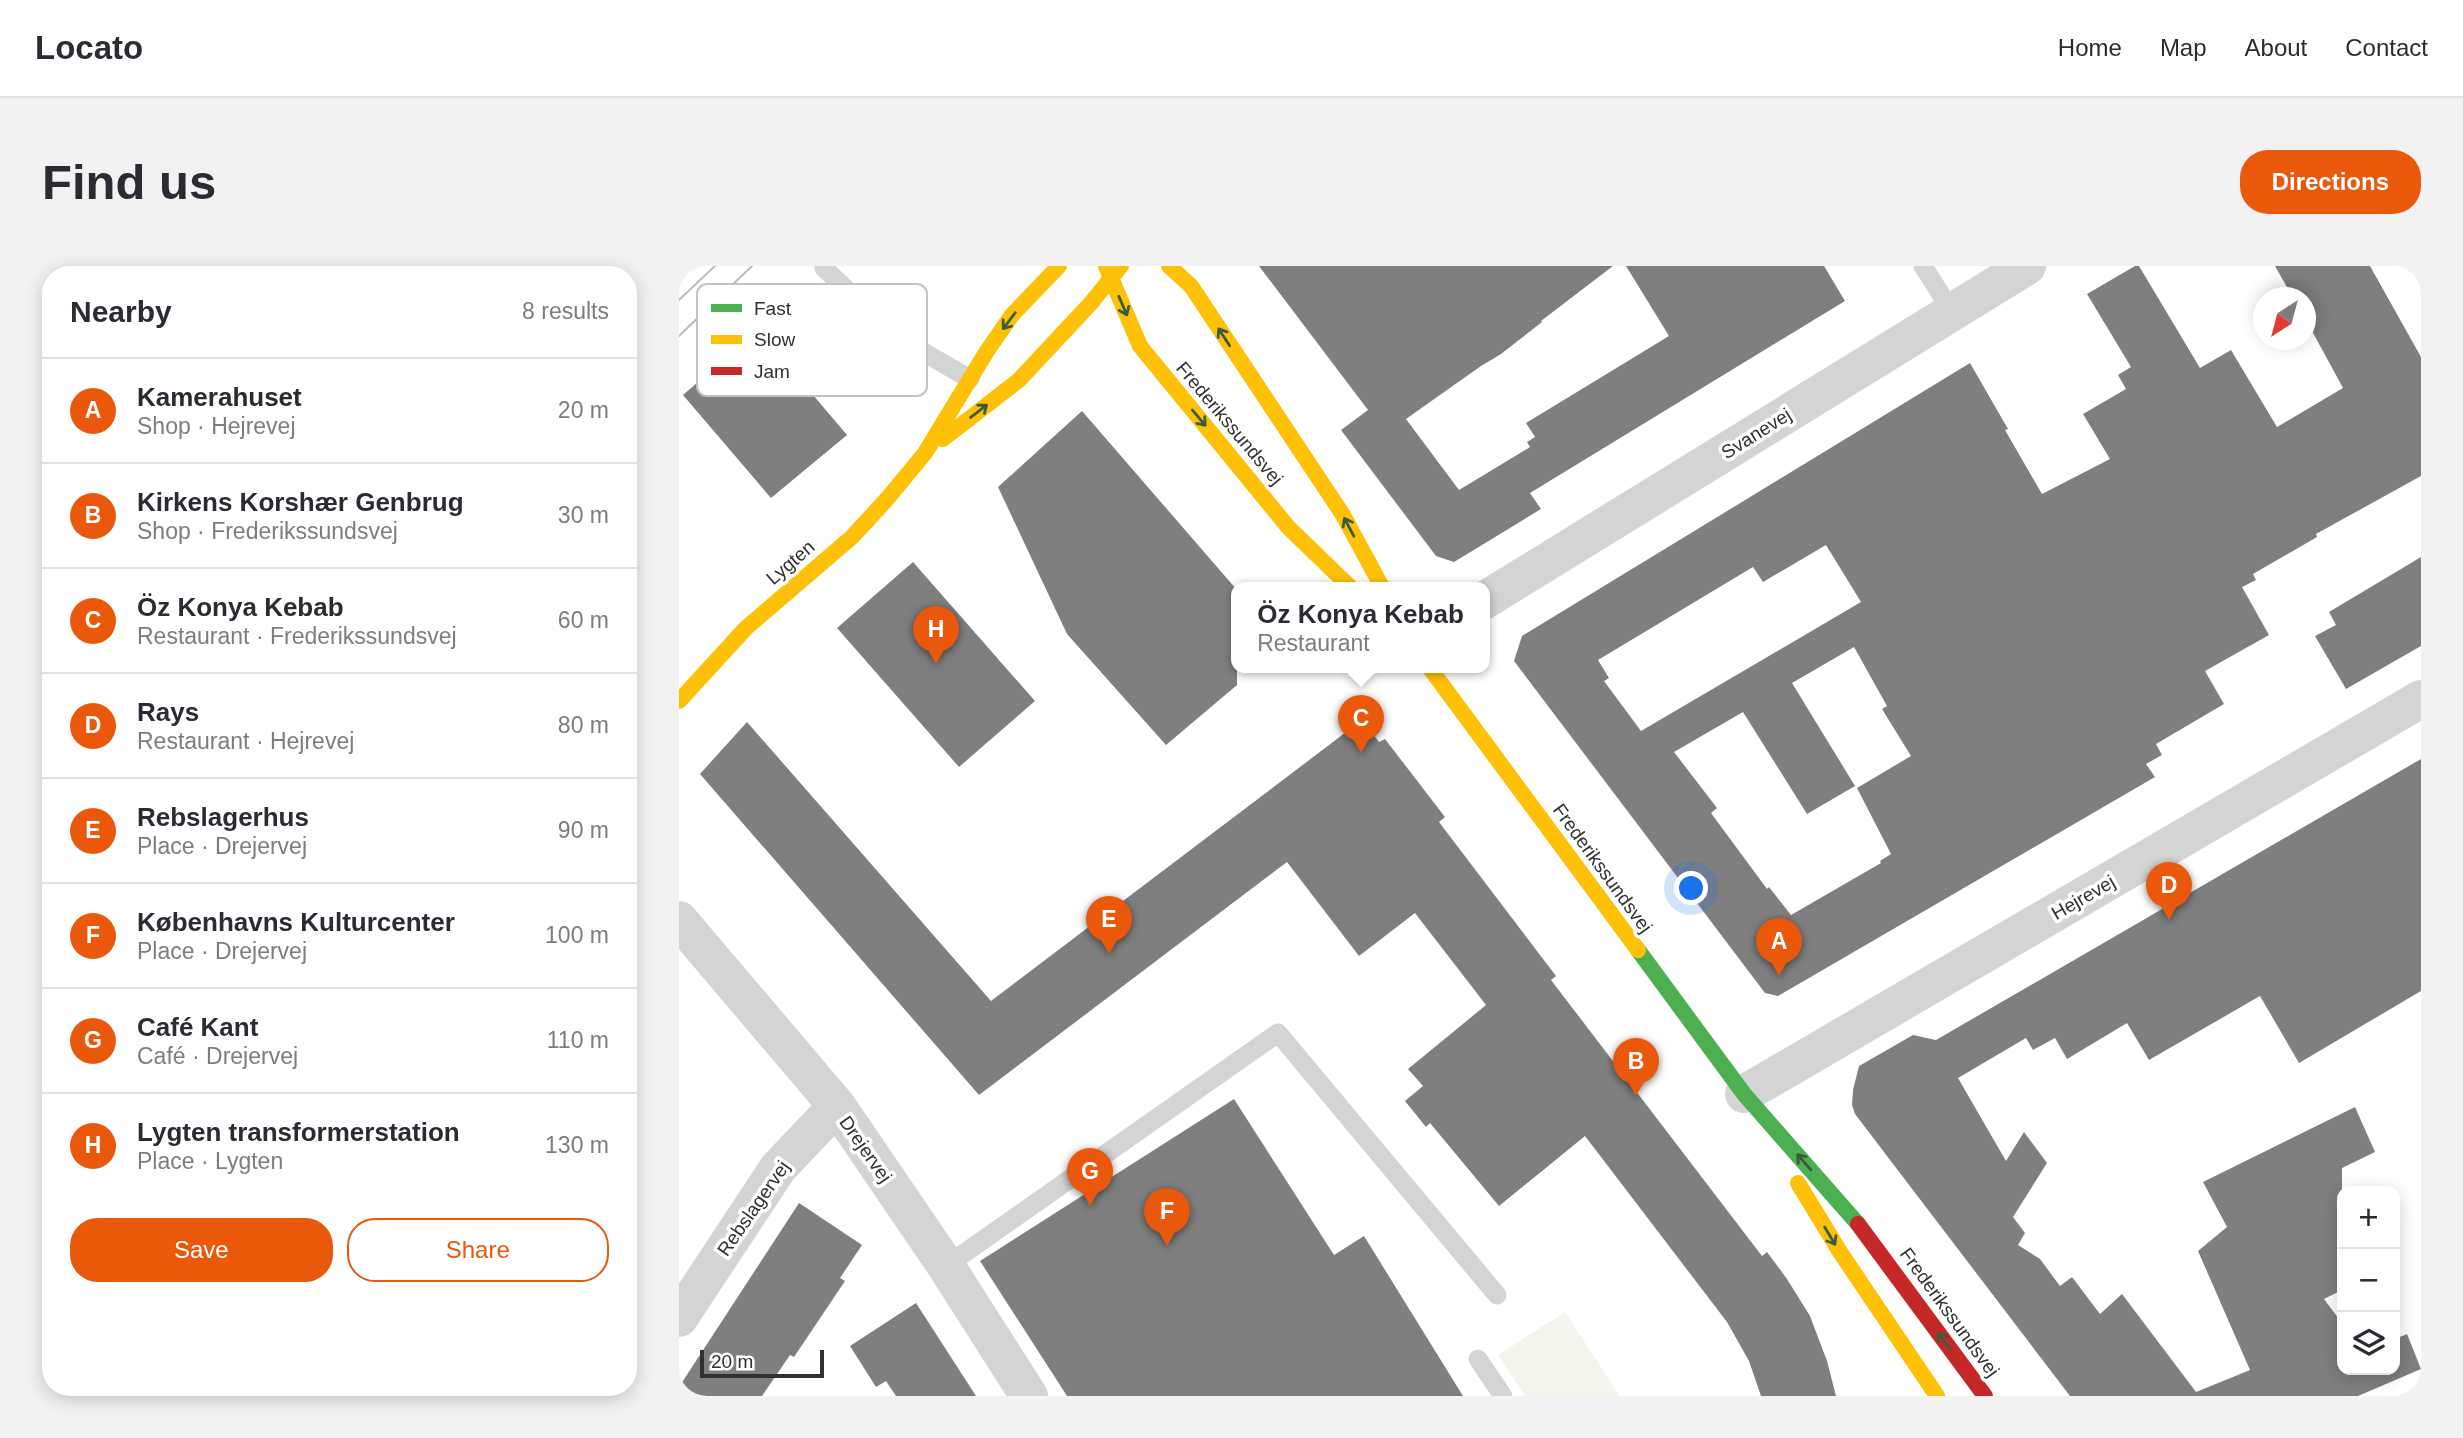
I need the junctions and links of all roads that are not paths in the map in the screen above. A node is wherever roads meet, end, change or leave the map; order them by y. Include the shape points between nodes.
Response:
1 (1169, 266) edge
2 (1923, 266) edge
3 (2027, 266) edge
4 (824, 268) edge
5 (1057, 268) edge
6 (1113, 270) edge
7 (841, 284) edge
8 (1952, 312) junction
9 (927, 354) edge
10 (970, 379) junction
11 (925, 453) junction
12 (1345, 582) edge
13 (1378, 582) edge
14 (1490, 597) edge
15 (1433, 673) edge
16 (2421, 699) edge
17 (679, 702) edge
18 (679, 920) edge
19 (1744, 1094) junction
20 (837, 1106) junction
21 (946, 1266) junction
22 (1497, 1295) dead end
23 (679, 1318) edge
24 (1478, 1359) dead end
25 (1029, 1396) edge
26 (1503, 1396) edge
27 (1937, 1396) edge
28 (1985, 1396) edge

13 -> 1 street, Frederikssundsvej via 1343,515 1191,286
2 - 8 lane
3 - 8 street, Svanevej
4 - 7 lane
5 -> 10 street, Lygten via 1012,315
11 -> 6 street, Lygten via 1019,380 1091,303
6 -> 12 street, Frederikssundsvej via 1147,356 1289,527
8 - 14 street, Svanevej
9 - 10 lane
10 - 11 street, Lygten
11 - 17 street, Lygten via 852,537 746,628
15 - 19 street, Frederikssundsvej
16 - 19 street, Hejrevej
18 - 20 street, Drejervej
19 -> 27 street, Frederikssundsvej via 1840,1252
28 -> 19 street, Frederikssundsvej via 1866,1233
20 - 21 street, Drejervej
20 - 23 street, Rebslagervej via 778,1168
21 - 22 lane via 1279,1034
21 - 25 street, Drejervej
24 - 26 lane

